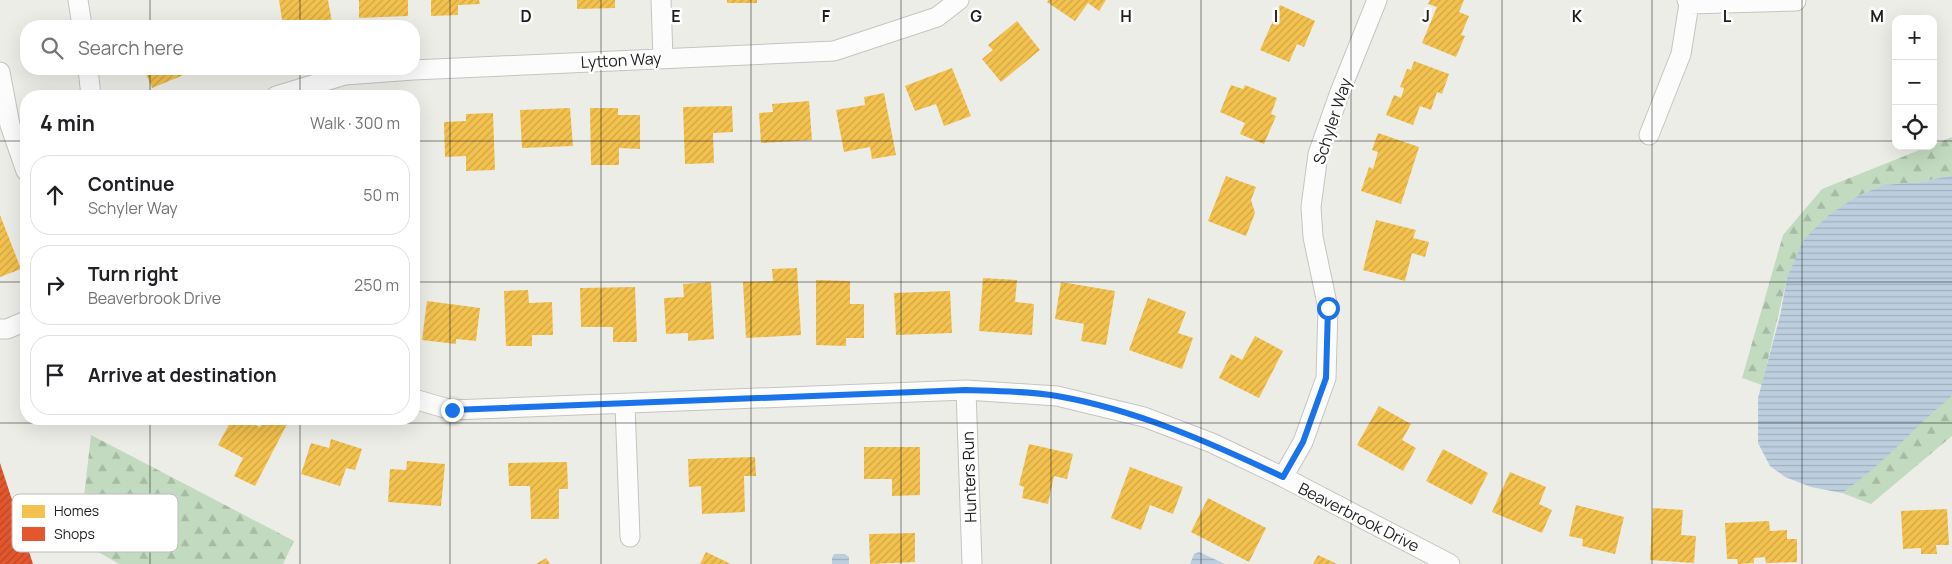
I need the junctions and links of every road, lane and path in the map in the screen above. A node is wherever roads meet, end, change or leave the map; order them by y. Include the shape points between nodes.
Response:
1 (78, 0) edge
2 (661, 0) edge
3 (959, 0) edge
4 (1377, 0) edge
5 (1688, 2) edge
6 (1796, 2) dead end
7 (81, 20) edge
8 (663, 58) junction
9 (420, 70) edge
10 (0, 72) edge
11 (89, 75) edge
12 (345, 75) edge
13 (91, 90) edge
14 (296, 90) edge
15 (1649, 135) dead end
16 (20, 154) edge
17 (20, 324) edge
18 (0, 329) edge
19 (966, 390) junction
20 (420, 401) edge
21 (625, 405) junction
22 (1283, 477) junction
23 (630, 537) dead end
24 (972, 564) edge
25 (1450, 564) edge

1 - 7 street
2 - 8 street
3 - 8 street, Lytton Way via 937,17 834,51
4 - 22 street, Schyler Way via 1318,154 1311,207 1313,237 1328,308 1326,378 1303,442
5 - 6 street
5 - 15 street via 1681,54
8 - 9 street, Lytton Way
10 - 16 street via 10,124
11 - 13 street
12 - 14 street, Lytton Way
17 - 18 street
19 - 21 street, Beaverbrook Drive
19 - 22 street, Beaverbrook Drive via 1057,396 1144,417
19 - 24 street, Hunters Run
20 - 21 street, Beaverbrook Drive via 452,410
21 - 23 street
22 - 25 street, Beaverbrook Drive

